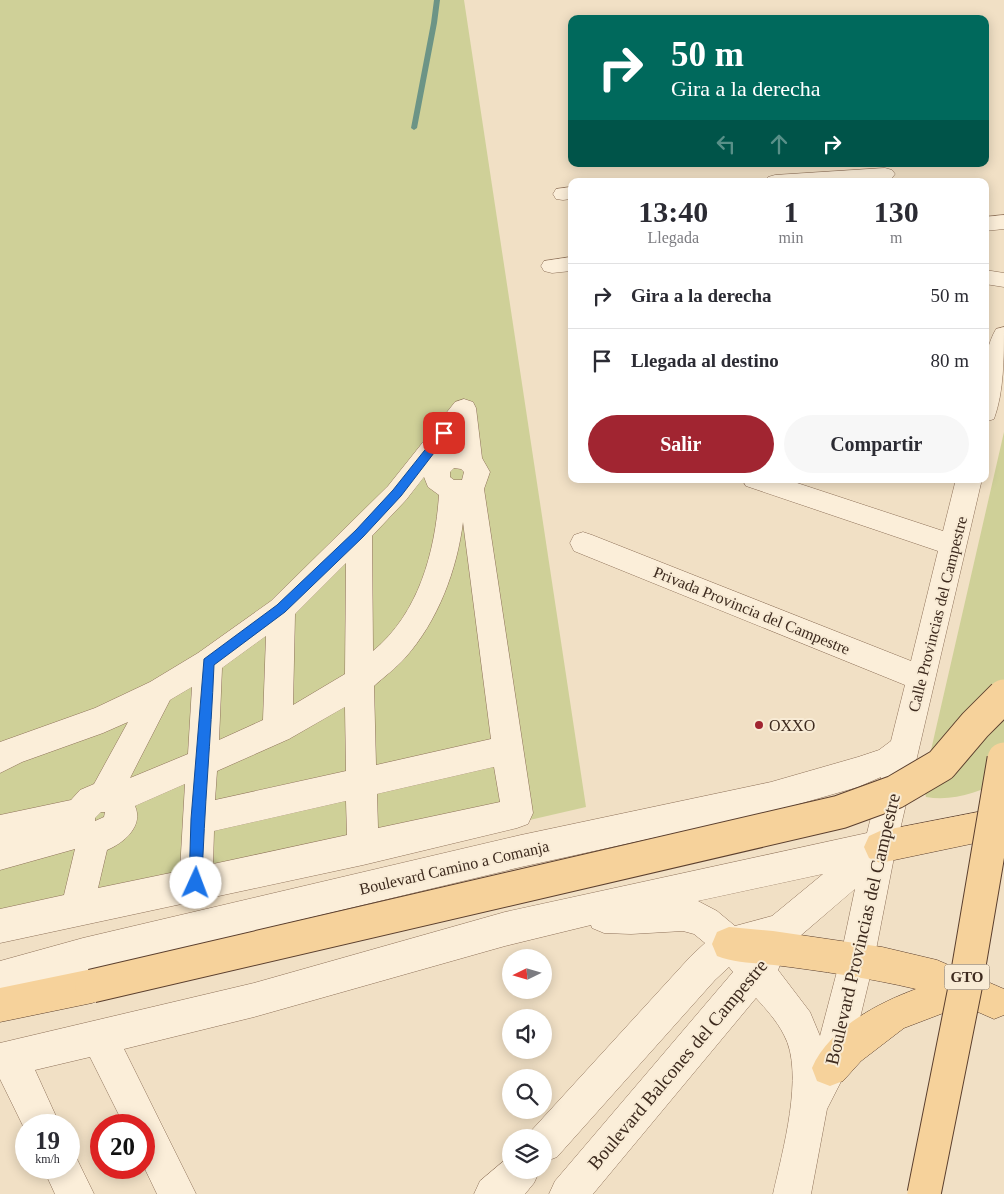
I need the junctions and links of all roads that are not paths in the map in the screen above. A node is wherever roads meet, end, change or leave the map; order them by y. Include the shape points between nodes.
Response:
1 (885, 174) dead end
2 (834, 178) edge
3 (1004, 222) edge
4 (989, 224) edge
5 (989, 278) edge
6 (1004, 280) edge
7 (1004, 335) edge
8 (989, 397) edge
9 (451, 479) junction
10 (767, 483) edge
11 (968, 483) edge
12 (359, 533) junction
13 (582, 543) dead end
14 (954, 545) junction
15 (281, 608) junction
16 (208, 662) junction
17 (921, 678) junction
18 (359, 689) junction
19 (160, 691) junction
20 (1004, 696) edge
21 (278, 729) junction
22 (905, 748) junction
23 (507, 750) junction
24 (0, 759) edge
25 (1004, 759) edge
26 (202, 771) junction
27 (362, 784) junction
28 (100, 816) junction
29 (198, 819) junction
30 (1004, 822) edge
31 (0, 831) edge
32 (880, 847) junction
33 (363, 849) junction
34 (0, 854) edge
35 (196, 883) junction
36 (77, 909) junction
37 (563, 915) junction
38 (0, 926) edge
39 (729, 944) junction
40 (770, 950) junction
41 (857, 960) junction
42 (0, 978) edge
43 (999, 1003) edge
44 (0, 1005) edge
45 (99, 1037) junction
46 (5, 1060) edge
47 (830, 1068) junction
48 (810, 1104) junction
49 (36, 1114) edge
50 (137, 1114) edge
51 (552, 1135) edge
52 (155, 1150) edge
53 (68, 1179) edge
54 (513, 1179) edge
55 (75, 1194) edge
56 (177, 1194) edge
57 (493, 1194) edge
58 (568, 1194) edge
59 (792, 1194) edge
60 (924, 1194) edge

1 - 2 street
3 - 4 street
5 - 6 street
7 - 8 street
9 - 12 street
9 - 18 street via 463,531 457,559 432,628 380,685
9 - 23 street
10 - 14 street
11 - 14 street, Calle Provincias del Campestre
12 - 15 street
12 - 18 street
13 - 17 street, Privada Provincia del Campestre
14 - 17 street, Calle Provincias del Campestre
15 - 16 street
15 - 21 street
16 - 19 street
16 - 26 street
17 - 22 street, Calle Provincias del Campestre
18 - 21 street
18 - 26 street via 281,744
18 - 27 street
19 - 24 street via 103,719 12,751
19 - 28 street
20 - 44 main road, bridge via 941,765 895,792 840,812
21 - 26 street
22 - 32 street, Boulevard Provincias del Campestre
22 - 42 street, Boulevard Camino a Comanja via 889,760 858,772 771,797 512,854 83,955
23 - 27 street
23 - 33 street via 518,813
25 - 60 main road, GTO, bridge via 966,983
26 - 28 street
26 - 29 street
27 - 29 street
27 - 33 street
28 - 31 street
28 - 34 street
28 - 36 street
29 - 35 street
30 - 32 main road
32 - 37 street
32 - 40 street, Boulevard Balcones del Campestre
32 - 41 street, Boulevard Provincias del Campestre
33 - 35 street
35 - 36 street
36 - 38 street
37 - 39 street via 646,917 671,913 697,917 716,929
37 - 45 street via 254,1000
39 - 40 street
39 - 40 street, Boulevard Balcones del Campestre
39 - 51 street, Boulevard Balcones del Campestre via 703,968
40 - 41 main road
40 - 48 street via 810,1062
40 - 58 street, Boulevard Balcones del Campestre
41 - 43 main road via 937,976
41 - 47 street, Boulevard Provincias del Campestre
43 - 47 main road via 946,995 919,1003 893,1014 848,1048
45 - 46 street
45 - 50 street
46 - 49 street
47 - 48 street, Boulevard Provincias del Campestre
48 - 59 street, Boulevard Provincias del Campestre
52 - 56 street
53 - 55 street
54 - 57 street

